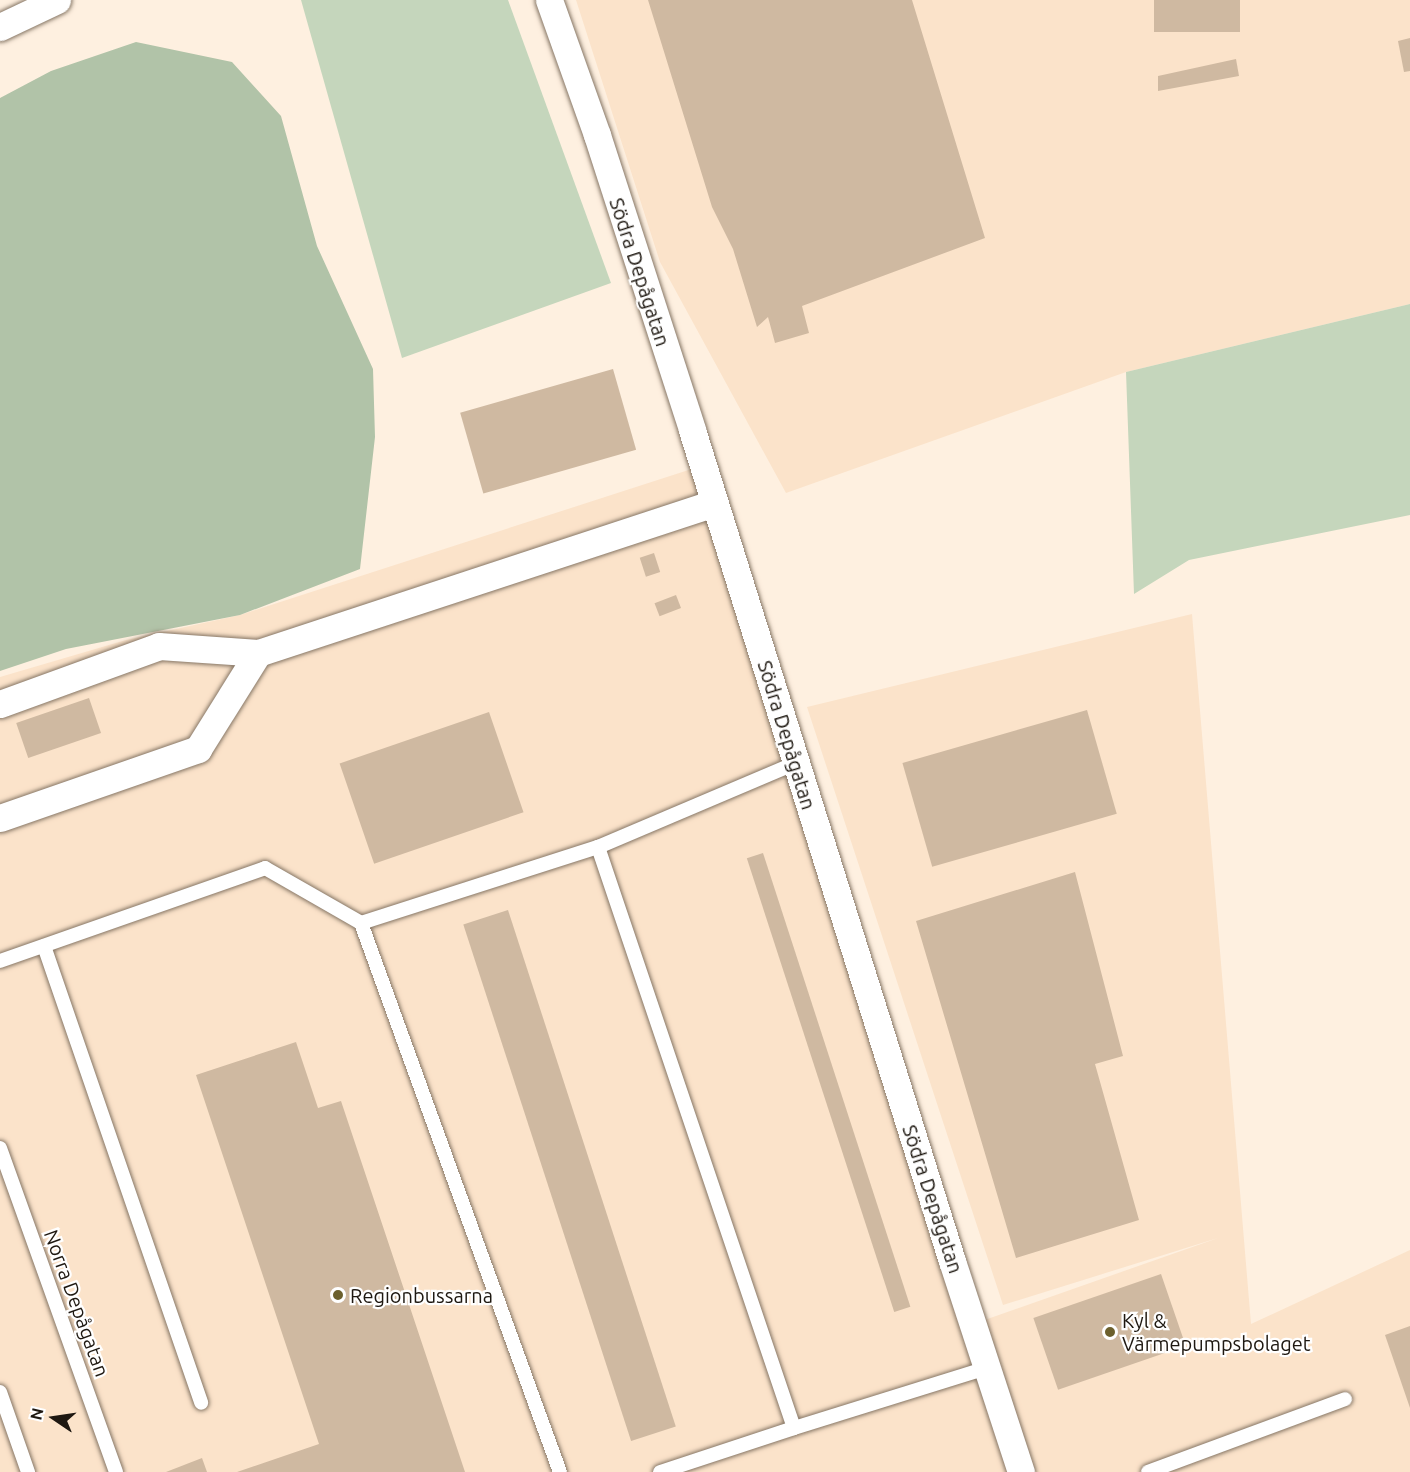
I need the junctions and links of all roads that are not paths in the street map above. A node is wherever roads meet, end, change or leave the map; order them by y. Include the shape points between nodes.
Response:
1 (57, 0) edge
2 (549, 0) edge
3 (0, 27) edge
4 (714, 503) junction
5 (258, 653) junction
6 (0, 704) edge
7 (796, 764) junction
8 (0, 818) edge
9 (598, 847) junction
10 (361, 922) junction
11 (44, 946) junction
12 (0, 961) edge
13 (0, 1148) edge
14 (987, 1368) junction
15 (0, 1392) edge
16 (1345, 1399) dead end
17 (201, 1403) dead end
18 (794, 1428) junction
19 (28, 1472) edge
20 (116, 1472) edge
21 (560, 1472) edge
22 (660, 1472) edge
23 (1021, 1472) edge
24 (1148, 1472) edge

1 - 3 street
2 - 4 street, Södra Depågatan via 597,135
4 - 5 street
4 - 7 street, Södra Depågatan
5 - 6 street via 159,646
5 - 8 street via 198,749
7 - 9 lane
7 - 14 street, Södra Depågatan
9 - 10 lane
9 - 18 lane
10 - 11 lane via 265,868
10 - 21 lane
11 - 12 lane
11 - 17 lane
13 - 20 lane, Norra Depågatan
14 - 18 lane
14 - 23 street, Södra Depågatan
15 - 19 lane
16 - 24 lane
18 - 22 lane

